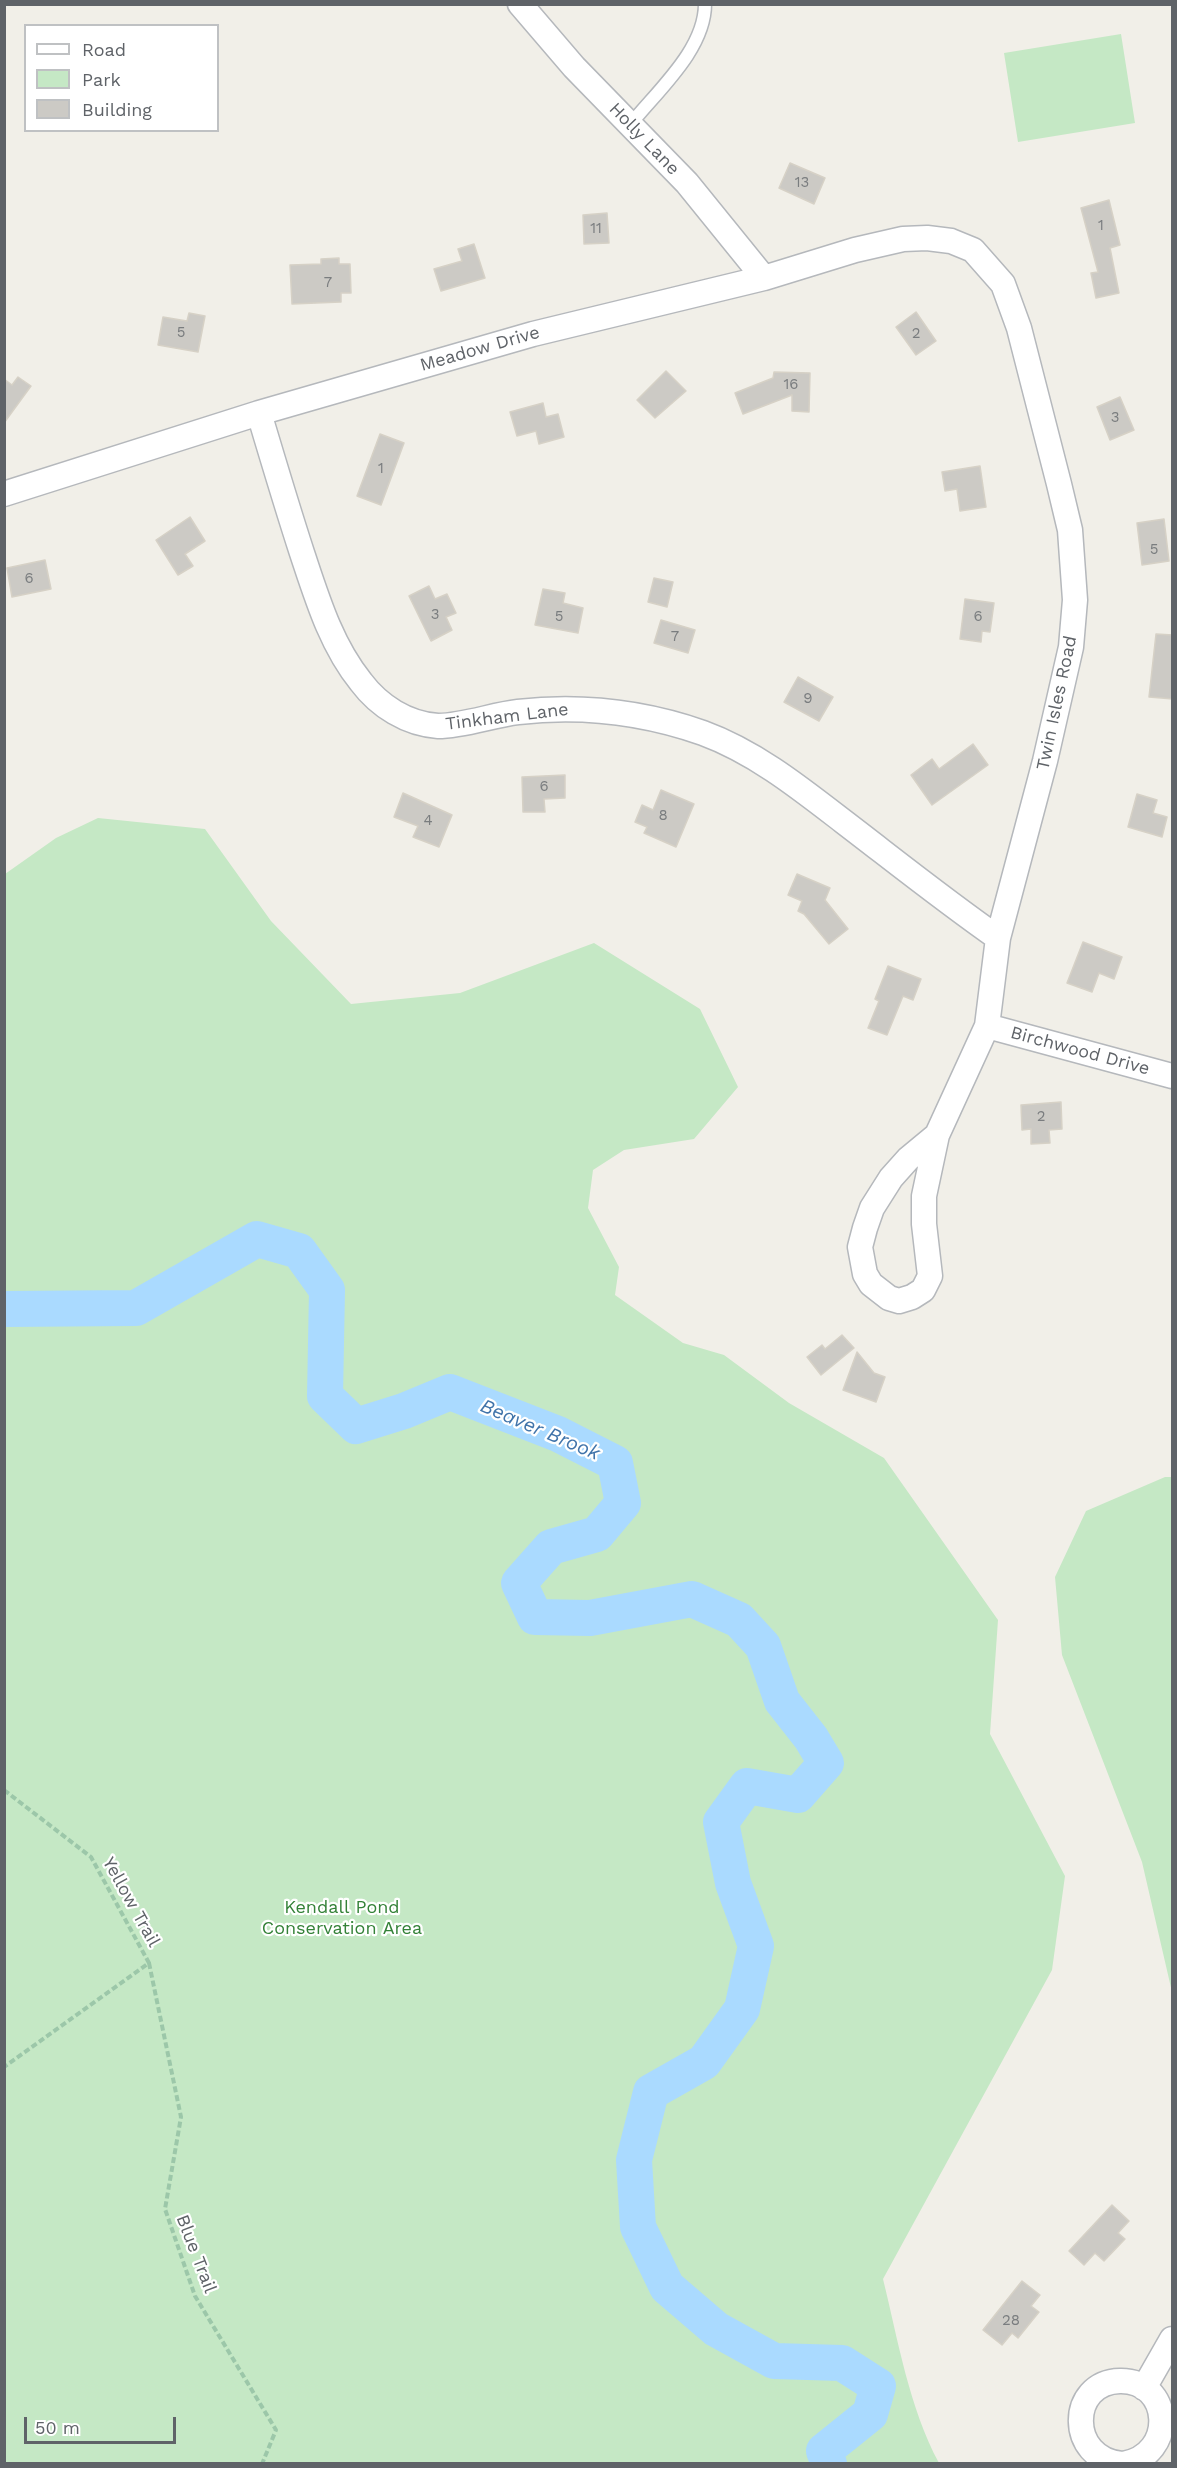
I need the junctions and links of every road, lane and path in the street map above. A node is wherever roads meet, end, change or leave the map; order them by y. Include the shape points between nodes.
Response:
1 (520, 4) edge
2 (705, 4) edge
3 (630, 124) junction
4 (962, 245) joint
5 (764, 278) junction
6 (259, 413) junction
7 (4, 494) edge
8 (998, 938) junction
9 (987, 1026) junction
10 (1173, 1076) edge
11 (937, 1136) junction
12 (4, 1790) edge
13 (149, 1963) junction
14 (4, 2067) edge
15 (1173, 2339) edge
16 (1144, 2388) junction
17 (262, 2463) edge
18 (1123, 2463) edge

1 - 3 street, Holly Lane
2 - 3 lane via 691,53
3 - 5 street, Holly Lane via 702,200
4 - 5 street, Meadow Drive via 927,238 903,239
4 - 8 street, Twin Isles Road via 973,250 1004,284 1019,328 1070,530 1075,600 1071,647
5 - 6 street, Meadow Drive via 533,334
6 - 7 street, Meadow Drive
6 - 8 street, Tinkham Lane via 317,599 336,642 361,682 405,720 438,726 563,708 634,715 702,733 785,777
8 - 9 street, Twin Isles Road
9 - 10 street, Birchwood Drive
9 - 11 street, Twin Isles Road
11 - 11 street, Twin Isles Road via 891,1178 872,1208 860,1247 871,1284 899,1301 923,1290 930,1276 924,1196
12 - 13 path, Yellow Trail via 91,1857
13 - 14 path, Yellow Trail
13 - 17 path, Blue Trail via 181,2116 165,2209 195,2296 276,2430
15 - 16 street
16 - 18 street via 1160,2408 1161,2433 1147,2454
16 - 18 street via 1127,2381 1108,2383 1093,2392 1083,2408 1080,2425 1085,2443 1098,2456

